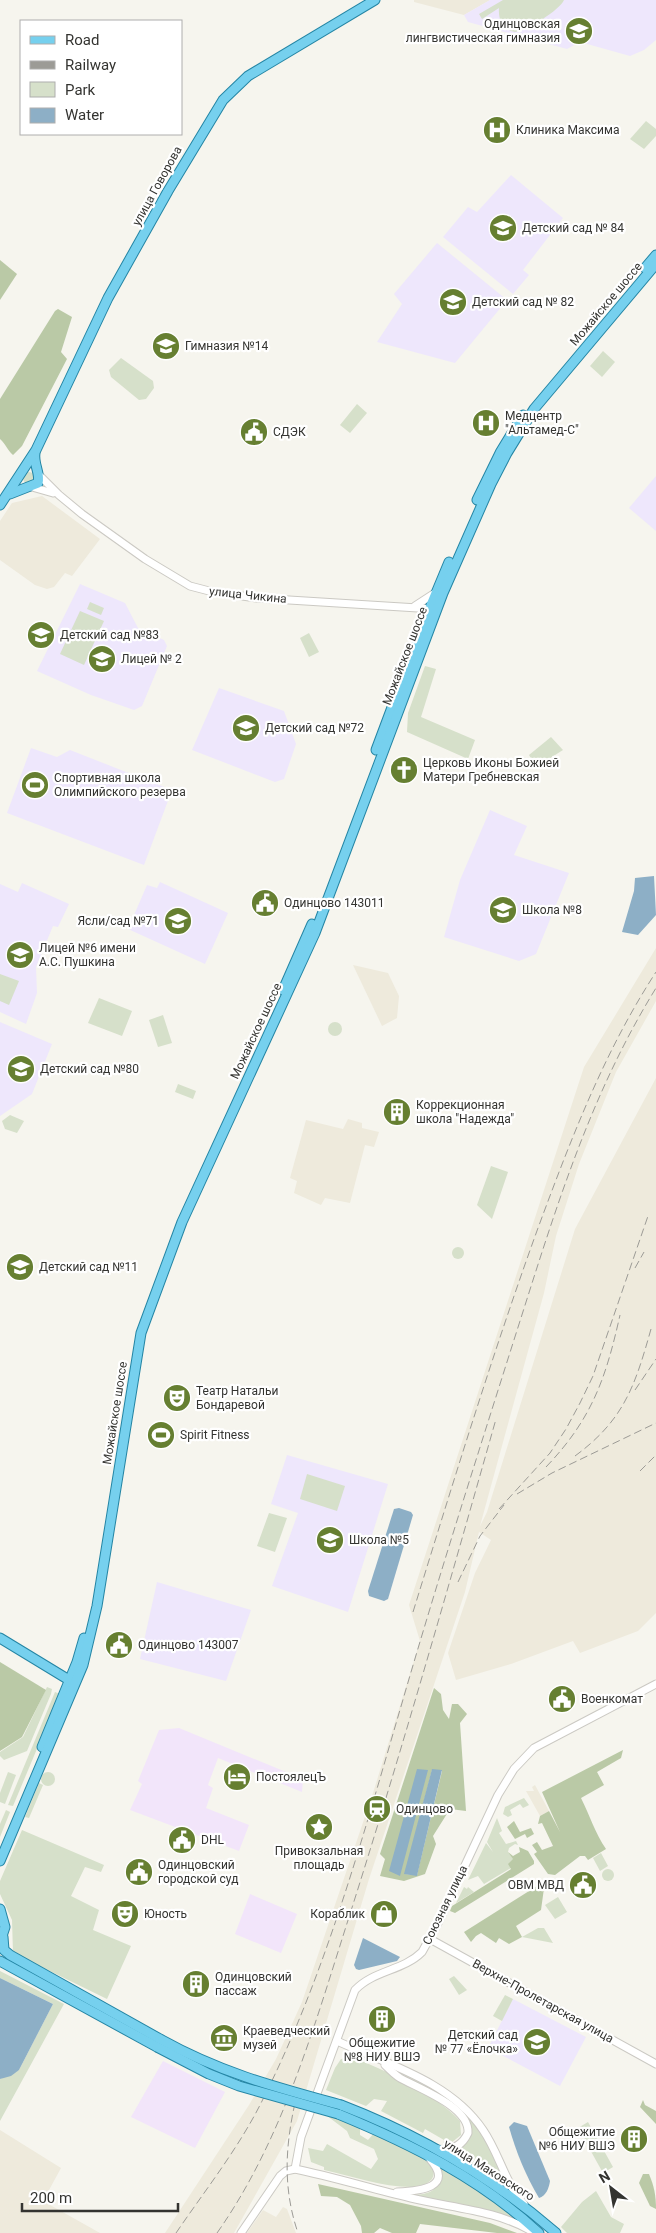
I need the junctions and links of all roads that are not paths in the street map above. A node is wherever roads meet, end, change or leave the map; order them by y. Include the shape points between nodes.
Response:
1 (375, 0) edge
2 (656, 255) edge
3 (656, 264) edge
4 (36, 450) junction
5 (37, 473) junction
6 (22, 474) junction
7 (30, 488) junction
8 (59, 495) junction
9 (3, 501) edge
10 (438, 590) junction
11 (412, 607) junction
12 (433, 609) junction
13 (0, 1638) edge
14 (72, 1682) junction
15 (656, 1684) edge
16 (0, 1847) edge
17 (0, 1862) edge
18 (0, 1908) edge
19 (430, 1938) junction
20 (1, 1940) edge
21 (0, 1961) edge
22 (337, 2041) junction
23 (159, 2043) junction
24 (382, 2062) junction
25 (656, 2064) edge
26 (428, 2151) junction
27 (295, 2169) junction
28 (389, 2192) junction
29 (529, 2210) junction
30 (241, 2233) edge
31 (537, 2233) edge
32 (556, 2233) edge

1 - 4 main road, улица Говорова via 248,76 226,96 168,190 108,298
2 - 10 main road, Можайское шоссе via 519,421 486,480
3 - 12 main road, Можайское шоссе via 524,424 477,512
4 - 5 main road, улица Говорова
4 - 6 main road, улица Говорова
5 - 6 main road via 31,469
5 - 7 main road, улица Говорова via 38,483
5 - 8 street, улица Чикина
6 - 7 main road via 21,482
6 - 9 main road, улица Говорова
7 - 8 street, улица Чикина via 46,489
7 - 9 main road, улица Говорова via 18,489
8 - 11 street, улица Чикина via 145,559 190,586 257,598
10 - 11 street
10 - 12 main road, Можайское шоссе
11 - 12 street, улица Чикина
12 - 14 main road, Можайское шоссе via 309,930 193,1179 145,1303 131,1356 92,1605
13 - 14 main road
14 - 16 main road, Можайское шоссе
14 - 17 main road, Можайское шоссе
15 - 19 street, Союзная улица via 534,1748 514,1769 498,1795
18 - 20 main road via 4,1926
19 - 22 street, Союзная улица via 422,1952 409,1963 370,1978 356,1990
19 - 25 street, Верхне-Пролетарская улица
20 - 23 main road via 4,1950 10,1955
21 - 23 main road via 70,2000
22 - 24 street
22 - 27 street, Союзная улица via 302,2137
23 - 26 main road, bridge via 244,2078 340,2110 375,2118
24 - 26 street via 398,2077 448,2104 465,2120 468,2133 460,2145 450,2150
24 - 29 street via 426,2081 466,2109 487,2135 516,2194
26 - 28 street via 437,2169 438,2179 434,2184 424,2191
26 - 29 main road, улица Маковского via 473,2171
26 - 31 main road, улица Маковского via 489,2192
27 - 28 street
27 - 30 street via 286,2171 273,2184
28 - 31 street via 504,2218
29 - 32 main road, улица Маковского

